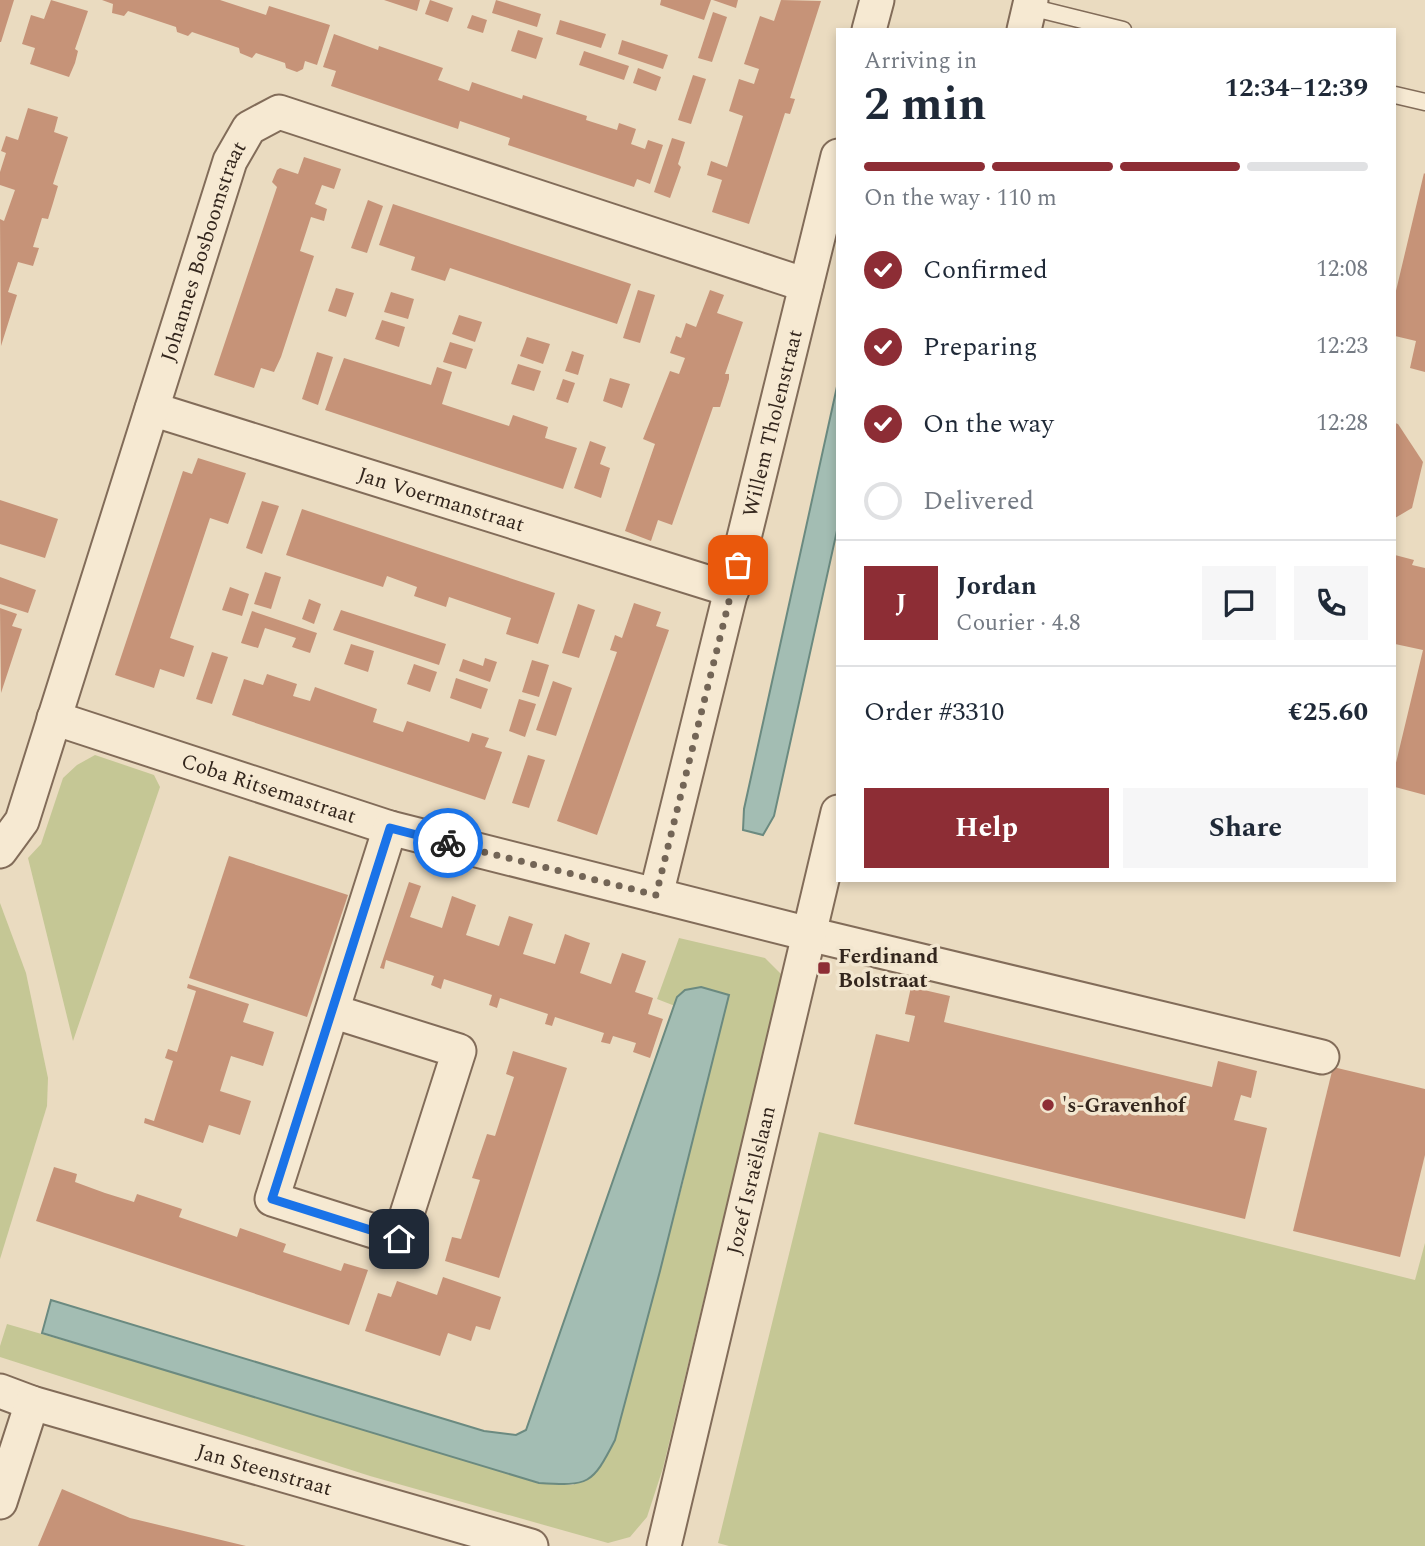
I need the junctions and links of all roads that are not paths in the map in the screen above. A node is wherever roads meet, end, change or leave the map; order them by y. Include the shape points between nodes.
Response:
1 (877, 0) edge
2 (1028, 12) edge
3 (870, 28) edge
4 (1112, 28) edge
5 (1396, 95) edge
6 (1425, 102) edge
7 (836, 164) edge
8 (806, 285) junction
9 (152, 409) junction
10 (732, 590) junction
11 (54, 718) junction
12 (836, 821) edge
13 (390, 828) junction
14 (0, 851) edge
15 (656, 895) junction
16 (809, 934) junction
17 (332, 1011) junction
18 (1322, 1057) dead end
19 (0, 1391) edge
20 (32, 1403) junction
21 (0, 1502) edge
22 (531, 1546) edge
23 (664, 1546) edge

1 - 3 street
2 - 4 lane
5 - 6 lane
7 - 8 street, Willem Tholenstraat
8 - 9 street, Johannes Bosboomstraat via 279,112 249,128 230,160
8 - 10 street, Willem Tholenstraat
9 - 10 street, Jan Voermanstraat
9 - 11 street, Johannes Bosboomstraat
10 - 15 street, Willem Tholenstraat
11 - 13 street, Coba Ritsemastraat
11 - 14 street, Johannes Bosboomstraat via 22,821
12 - 16 street, Jozef Israëlslaan
13 - 15 street, Coba Ritsemastraat
13 - 17 street
15 - 16 street, Coba Ritsemastraat
16 - 18 street
16 - 23 street, Jozef Israëlslaan
17 - 17 street via 459,1051 399,1239 272,1199
19 - 20 street, Jan Steenstraat
20 - 21 street
20 - 22 street, Jan Steenstraat

